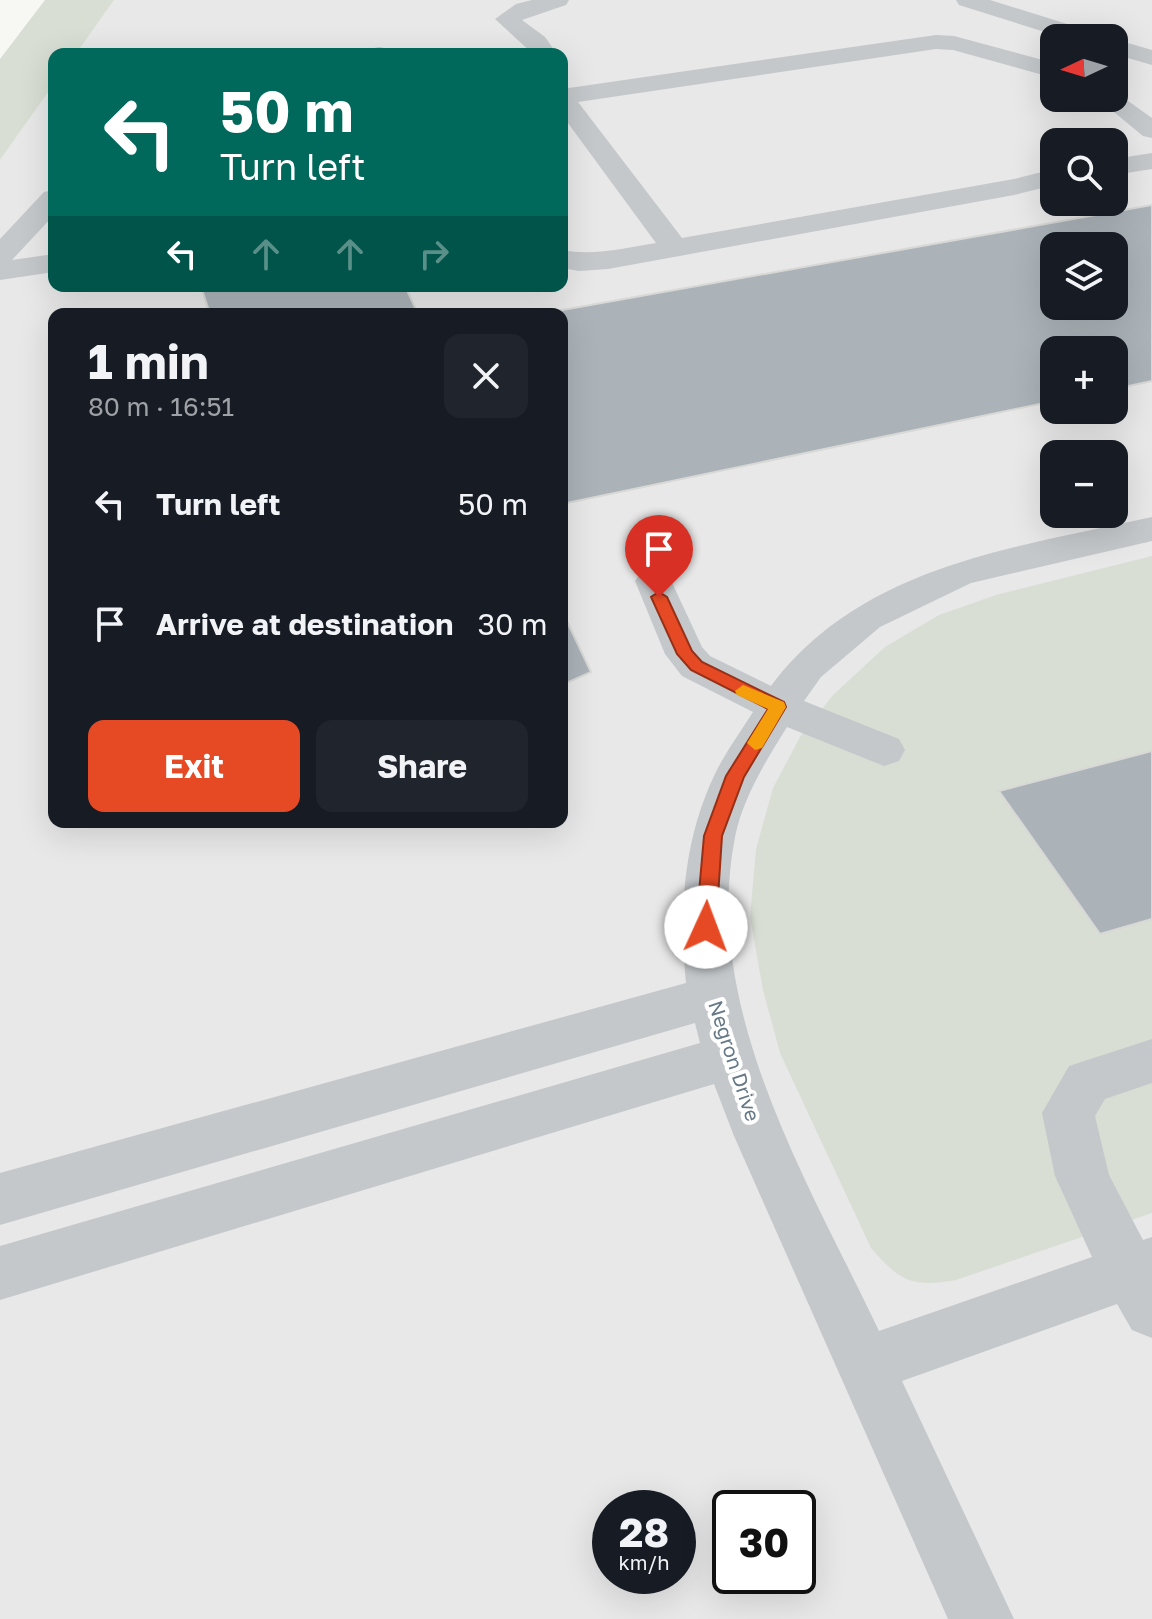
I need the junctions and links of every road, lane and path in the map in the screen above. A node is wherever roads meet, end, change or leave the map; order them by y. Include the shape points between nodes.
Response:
1 (558, 0) edge
2 (967, 0) edge
3 (507, 19) junction
4 (1043, 24) edge
5 (511, 48) edge
6 (541, 48) edge
7 (1128, 50) edge
8 (1152, 58) edge
9 (1040, 67) edge
10 (568, 97) edge
11 (568, 106) edge
12 (1128, 112) edge
13 (1152, 130) edge
14 (1152, 161) edge
15 (1128, 165) edge
16 (1152, 179) edge
17 (1040, 180) edge
18 (1128, 183) edge
19 (1014, 187) junction
20 (1040, 189) edge
21 (48, 204) edge
22 (675, 248) junction
23 (0, 256) edge
24 (568, 260) edge
25 (48, 264) edge
26 (0, 271) edge
27 (1152, 529) edge
28 (654, 581) dead end
29 (778, 707) junction
30 (884, 750) dead end
31 (712, 997) junction
32 (729, 1057) junction
33 (1152, 1061) edge
34 (0, 1199) edge
35 (0, 1273) edge
36 (1144, 1282) edge
37 (865, 1365) junction
38 (981, 1619) edge

1 - 3 street
2 - 4 street
3 - 5 street
3 - 6 street
7 - 8 street
9 - 10 street via 936,42
11 - 22 street
12 - 13 street
14 - 15 street
16 - 18 street
17 - 19 street
19 - 20 street
19 - 22 street
21 - 23 street
22 - 24 street via 608,260
25 - 26 street
27 - 29 street, Negron Drive via 960,573 866,618 807,667
28 - 29 street via 685,654 696,666
29 - 30 street
29 - 31 street, Negron Drive via 735,776 713,836 706,902
31 - 32 street, Negron Drive
31 - 34 street
32 - 35 street
32 - 37 street, Negron Drive
33 - 36 street via 1087,1082 1068,1113 1082,1176
36 - 37 street
37 - 38 street, Negron Drive

